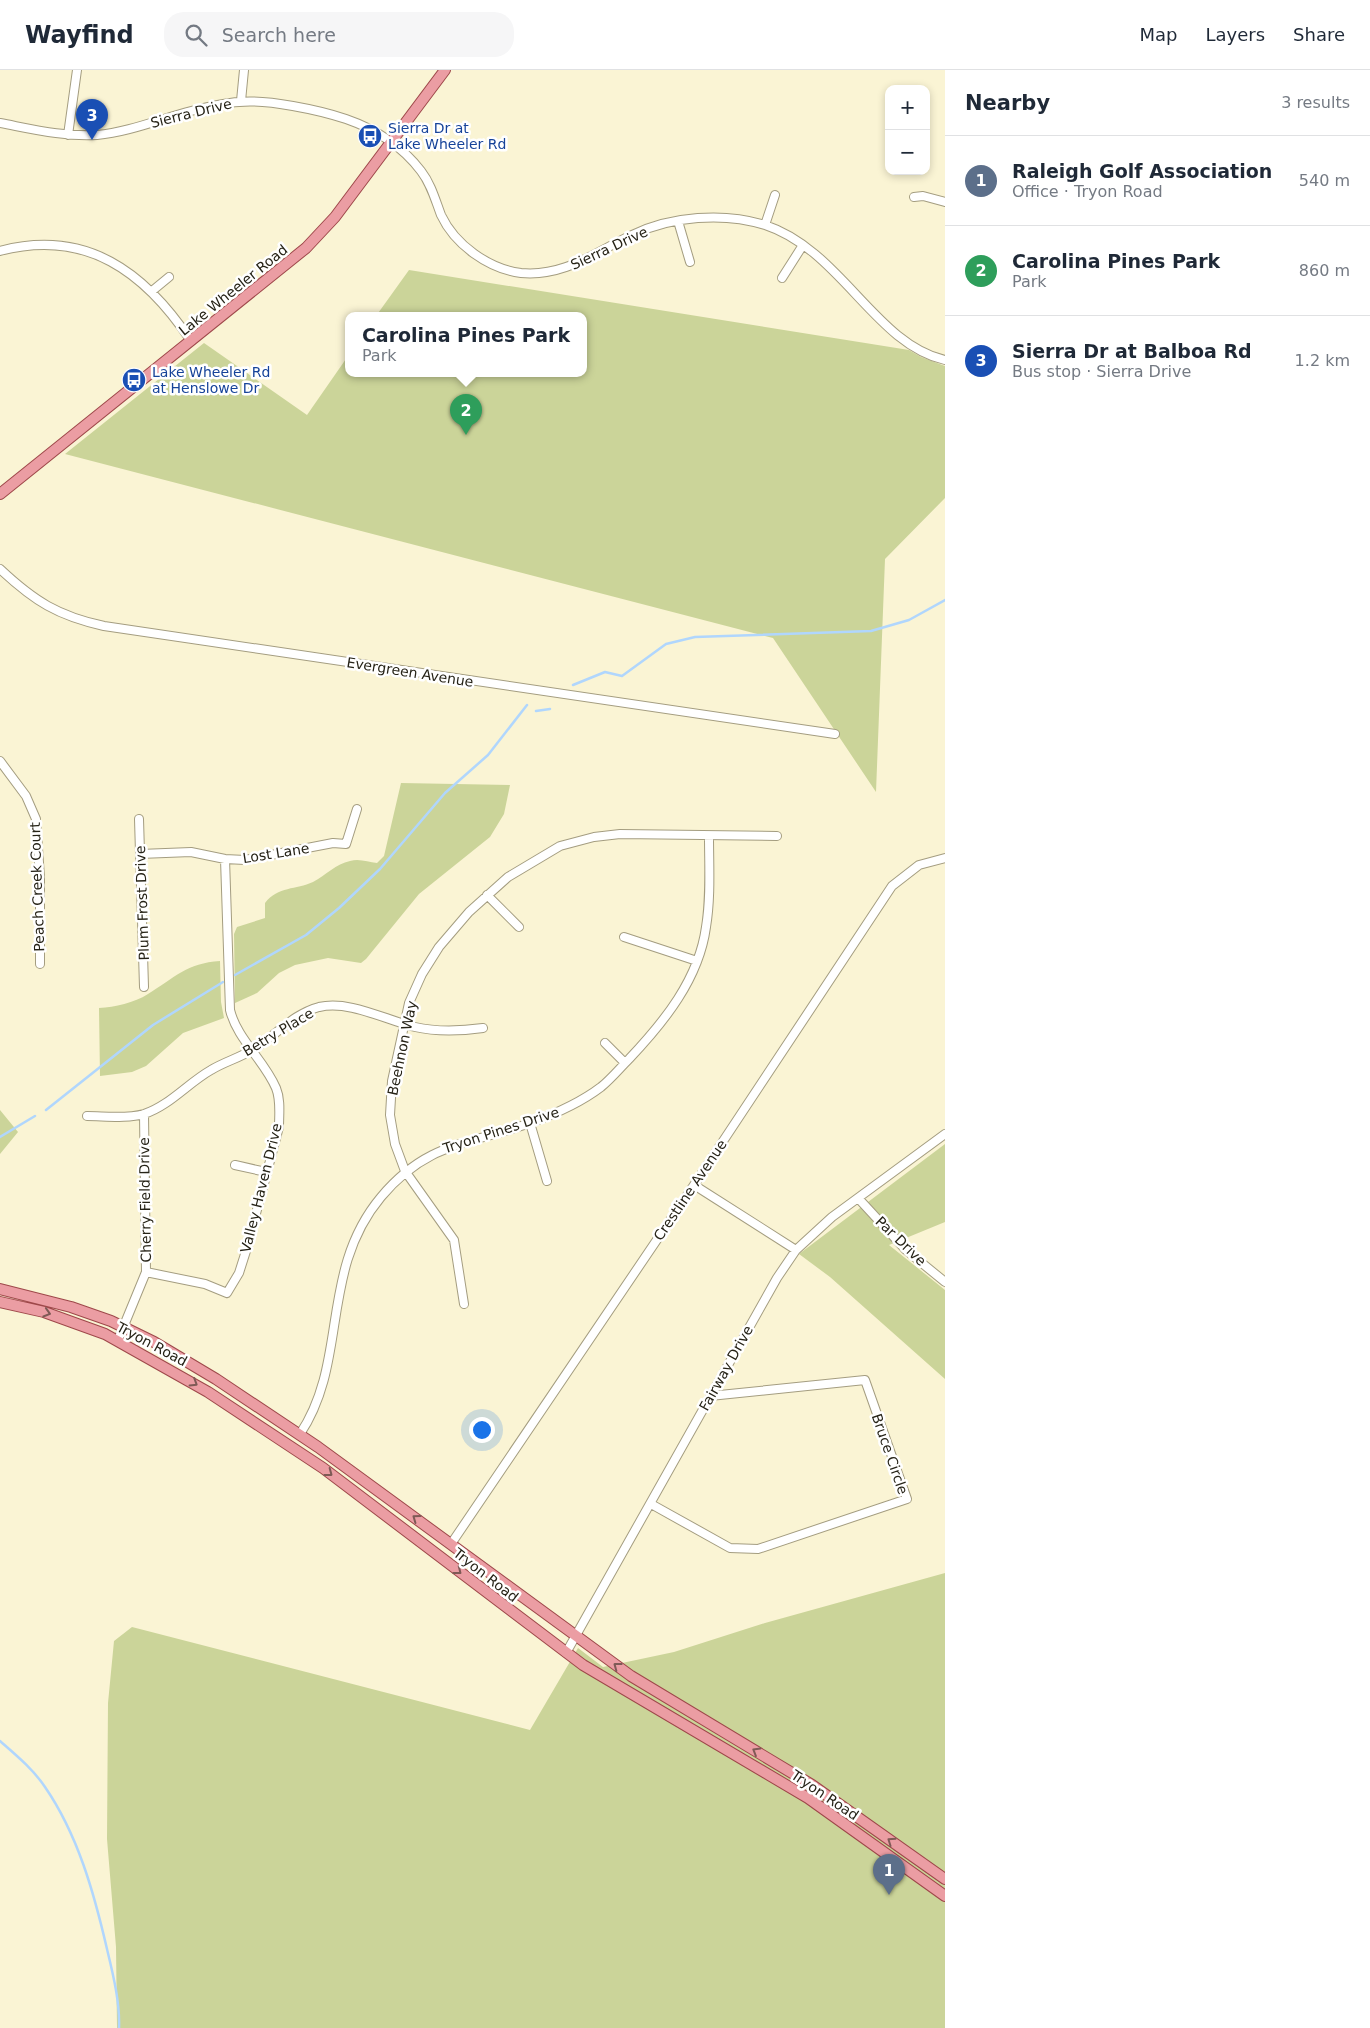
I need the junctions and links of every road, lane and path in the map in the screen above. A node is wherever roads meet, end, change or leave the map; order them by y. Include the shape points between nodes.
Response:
1 (77, 70) edge
2 (244, 70) edge
3 (445, 70) edge
4 (241, 101) junction
5 (0, 123) edge
6 (68, 135) junction
7 (392, 143) junction
8 (775, 195) dead end
9 (914, 197) dead end
10 (945, 202) edge
11 (678, 221) junction
12 (765, 225) junction
13 (803, 245) junction
14 (0, 251) edge
15 (690, 262) dead end
16 (169, 277) dead end
17 (782, 278) dead end
18 (152, 291) junction
19 (190, 341) junction
20 (945, 360) edge
21 (0, 494) edge
22 (0, 569) edge
23 (835, 734) dead end
24 (0, 761) edge
25 (357, 809) dead end
26 (139, 819) dead end
27 (709, 836) junction
28 (777, 836) dead end
29 (140, 854) junction
30 (945, 858) edge
31 (225, 859) junction
32 (487, 895) junction
33 (519, 928) dead end
34 (624, 937) dead end
35 (697, 961) junction
36 (40, 964) dead end
37 (144, 987) dead end
38 (404, 1024) junction
39 (483, 1028) dead end
40 (606, 1043) dead end
41 (252, 1050) junction
42 (625, 1063) junction
43 (144, 1114) junction
44 (87, 1116) dead end
45 (530, 1123) junction
46 (945, 1134) edge
47 (236, 1165) dead end
48 (405, 1171) junction
49 (266, 1172) junction
50 (547, 1181) dead end
51 (694, 1185) junction
52 (858, 1198) junction
53 (796, 1250) junction
54 (146, 1272) junction
55 (945, 1282) edge
56 (0, 1289) edge
57 (0, 1302) edge
58 (464, 1304) dead end
59 (124, 1327) junction
60 (118, 1340) junction
61 (710, 1396) junction
62 (300, 1434) junction
63 (651, 1504) junction
64 (451, 1544) junction
65 (576, 1636) junction
66 (566, 1653) junction
67 (945, 1879) edge
68 (945, 1896) edge

1 - 6 street
2 - 4 street
3 - 7 main road, Lake Wheeler Road
4 - 6 street, Sierra Drive via 123,130
4 - 7 street, Sierra Drive via 336,116 377,132
5 - 6 street, Sierra Drive
7 - 11 street, Sierra Drive via 428,181 442,217 458,239 482,259 509,270 541,273 573,267 635,233
7 - 19 main road, Lake Wheeler Road via 335,217 306,248
8 - 12 street
9 - 10 street
11 - 12 street, Sierra Drive via 724,218
11 - 15 street
12 - 13 street, Sierra Drive
13 - 17 street
13 - 20 street, Sierra Drive via 836,272 906,342 921,352
14 - 18 street via 43,245 82,250 124,270
16 - 18 street
18 - 19 street
19 - 21 main road, Lake Wheeler Road
22 - 23 street, Evergreen Avenue via 48,606 74,619 104,626
24 - 36 street, Peach Creek Court via 26,796 36,819
25 - 31 street, Lost Lane via 346,844 333,843 246,860
26 - 29 street, Plum Frost Drive
27 - 28 street, Beehnon Way
27 - 32 street, Beehnon Way via 620,834 560,846 508,877
27 - 35 street, Tryon Pines Drive via 706,928
29 - 31 street, Lost Lane via 190,852
29 - 37 street, Plum Frost Drive
30 - 51 street, Crestline Avenue via 919,865 892,886
31 - 41 street, Valley Haven Drive via 230,1010 234,1023
32 - 33 street
32 - 38 street, Beehnon Way via 438,947 409,1003
34 - 35 street
35 - 42 street, Tryon Pines Drive via 670,1012
38 - 39 street, Betry Place via 438,1030
38 - 41 street, Betry Place via 336,1006 320,1007 290,1021
38 - 48 street, Beehnon Way via 392,1081 390,1115 395,1144
40 - 42 street
41 - 43 street, Betry Place via 210,1070
41 - 49 street, Valley Haven Drive via 276,1088 280,1108
42 - 45 street, Tryon Pines Drive via 602,1087 564,1109
43 - 44 street, Betry Place
43 - 54 street, Cherry Field Drive
45 - 48 street, Tryon Pines Drive via 432,1153
45 - 50 street
46 - 52 street, Fairway Drive
47 - 49 street
48 - 58 street, Beehnon Way via 454,1240
48 - 62 street, Tryon Pines Drive via 366,1216 353,1238 341,1283 323,1382 314,1410
49 - 54 street, Valley Haven Drive via 246,1252 227,1293 188,1280
51 - 53 street
51 - 64 street, Crestline Avenue
52 - 53 street, Fairway Drive
52 - 55 street, Par Drive via 906,1250
53 - 61 street, Fairway Drive
54 - 59 street, Cherry Field Drive
56 - 59 main road, Tryon Road via 71,1307
57 -> 60 main road, Tryon Road via 63,1318
59 - 60 street, Cherry Field Drive
59 - 62 main road, Tryon Road via 181,1358
60 -> 66 main road, Tryon Road via 208,1392 316,1463
61 - 63 street, Fairway Drive
61 - 63 street, Bruce Circle via 865,1380 907,1499 758,1549 730,1548
64 -> 62 main road, Tryon Road
63 - 65 street, Fairway Drive
64 - 65 main road, Tryon Road
65 - 66 street, Fairway Drive
67 -> 65 main road, Tryon Road via 812,1785 652,1689
66 - 68 main road, Tryon Road via 801,1794

